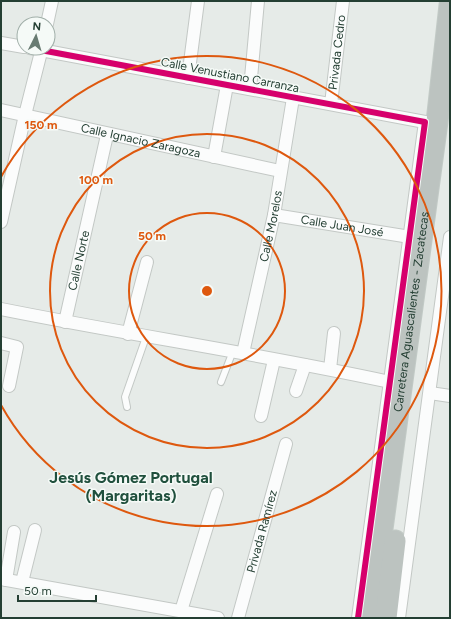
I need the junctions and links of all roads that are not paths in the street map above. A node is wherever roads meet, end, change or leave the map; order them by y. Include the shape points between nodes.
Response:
1 (52, 1) edge
2 (198, 1) edge
3 (258, 1) edge
4 (343, 1) edge
5 (449, 1) edge
6 (450, 5) edge
7 (49, 16) edge
8 (1, 43) edge
9 (16, 46) edge
10 (56, 52) edge
11 (37, 56) edge
12 (188, 78) junction
13 (227, 85) junction
14 (250, 90) junction
15 (293, 98) junction
16 (331, 104) junction
17 (1, 110) edge
18 (25, 115) junction
19 (425, 122) junction
20 (450, 130) edge
21 (108, 135) junction
22 (214, 157) junction
23 (280, 171) junction
24 (6, 184) edge
25 (274, 215) junction
26 (1, 222) edge
27 (410, 237) junction
28 (450, 237) edge
29 (147, 262) dead end
30 (1, 309) edge
31 (65, 322) junction
32 (334, 333) dead end
33 (128, 334) junction
34 (146, 337) junction
35 (1, 343) edge
36 (238, 352) junction
37 (274, 360) junction
38 (305, 365) junction
39 (330, 369) junction
40 (221, 382) dead end
41 (390, 382) junction
42 (9, 386) dead end
43 (296, 392) dead end
44 (430, 393) junction
45 (450, 396) edge
46 (127, 407) dead end
47 (261, 416) dead end
48 (286, 444) dead end
49 (217, 494) dead end
50 (36, 530) dead end
51 (14, 532) dead end
52 (3, 579) edge
53 (22, 582) junction
54 (181, 611) junction
55 (218, 618) edge
56 (238, 618) edge
57 (358, 618) edge
58 (370, 618) edge
59 (386, 618) edge
60 (400, 618) edge

1 - 7 street
2 - 12 street
3 - 14 street
4 - 16 street, Privada Cedro
5 - 19 highway
6 - 58 highway, Carretera Aguascalientes - Zacatecas via 436,130
8 - 9 street
10 - 12 street, Calle Venustiano Carranza
11 - 18 street
12 - 13 street, Calle Venustiano Carranza
13 - 14 street, Calle Venustiano Carranza
13 - 22 street
14 - 15 street, Calle Venustiano Carranza
15 - 16 street, Calle Venustiano Carranza
15 - 23 street, Calle Morelos
16 - 19 street, Calle Venustiano Carranza
17 - 18 street, Calle Ignacio Zaragoza
18 - 21 street, Calle Ignacio Zaragoza
18 - 24 street
19 - 27 street
20 - 59 highway, Carretera Aguascalientes - Zacatecas
21 - 22 street, Calle Ignacio Zaragoza
21 - 31 street, Calle Norte
22 - 23 street, Calle Ignacio Zaragoza
23 - 25 street, Calle Morelos
24 - 26 street
25 - 27 street, Calle Juan José
25 - 36 street, Calle Morelos
27 - 41 street
28 - 44 street
29 - 33 street
30 - 31 street
31 - 33 street
32 - 39 street
33 - 34 street
34 - 36 street
34 - 46 lane via 125,397
35 - 42 street via 17,347
36 - 37 street
36 - 40 lane
37 - 38 street
37 - 47 street
38 - 39 street
38 - 43 street
39 - 41 street
41 - 57 street
44 - 45 street
44 - 60 street
48 - 56 street, Privada Ramírez
49 - 54 street
50 - 53 street
51 - 52 street
52 - 53 street
53 - 54 street
54 - 55 street

